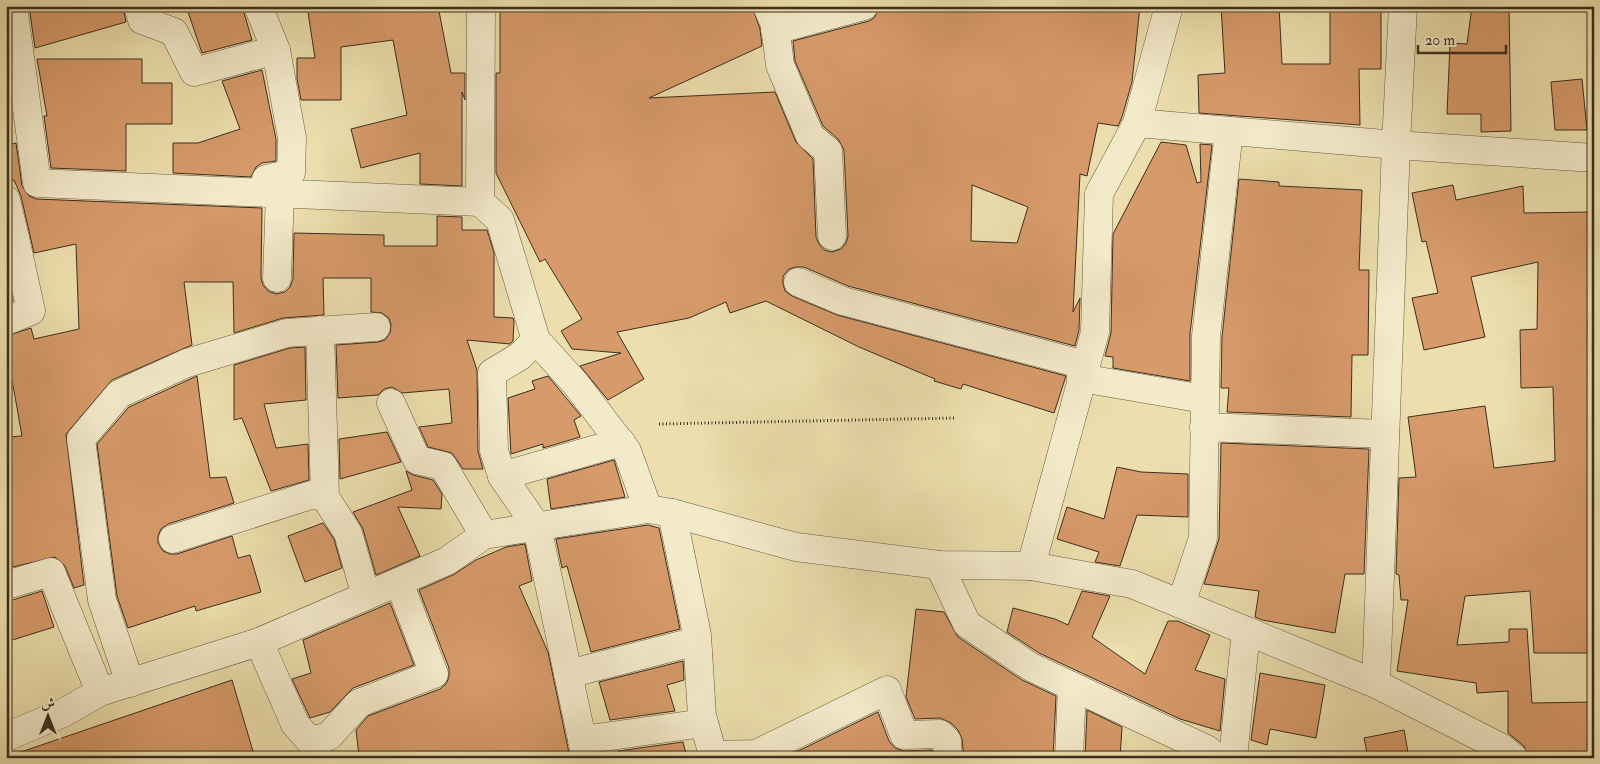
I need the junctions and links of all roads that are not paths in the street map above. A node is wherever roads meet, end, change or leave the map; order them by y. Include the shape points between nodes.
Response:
1 (13, 6) edge
2 (138, 6) edge
3 (258, 6) edge
4 (481, 6) edge
5 (864, 6) edge
6 (1169, 6) edge
7 (1404, 6) edge
8 (771, 18) edge
9 (276, 50) junction
10 (14, 65) edge
11 (1137, 123) junction
12 (1229, 131) junction
13 (1396, 145) junction
14 (1594, 158) edge
15 (42, 183) junction
16 (273, 193) junction
17 (6, 198) edge
18 (480, 202) junction
19 (832, 236) dead end
20 (11, 239) edge
21 (277, 278) dead end
22 (798, 282) dead end
23 (6, 321) edge
24 (376, 327) dead end
25 (320, 330) junction
26 (536, 340) junction
27 (1083, 372) junction
28 (1204, 399) junction
29 (391, 403) dead end
30 (1204, 427) junction
31 (1385, 434) junction
32 (621, 442) junction
33 (502, 476) junction
34 (325, 498) junction
35 (660, 511) junction
36 (537, 528) junction
37 (484, 535) junction
38 (173, 539) dead end
39 (939, 565) junction
40 (1032, 566) junction
41 (399, 582) junction
42 (6, 585) edge
43 (366, 596) junction
44 (1181, 604) junction
45 (1246, 631) junction
46 (697, 641) junction
47 (259, 642) junction
48 (568, 674) junction
49 (130, 683) junction
50 (1376, 684) junction
51 (1072, 686) junction
52 (100, 692) junction
53 (704, 723) junction
54 (6, 737) edge
55 (314, 749) edge
56 (584, 749) edge
57 (722, 756) edge
58 (948, 758) edge
59 (1069, 758) edge
60 (1217, 758) edge
61 (1233, 758) edge
62 (1514, 758) edge

1 - 10 street
2 - 9 street via 142,20 174,32 194,72
3 - 9 street
4 - 18 street
5 - 8 street
6 - 11 street
7 - 13 street
8 - 19 street via 780,65 810,136 828,151
9 - 16 street via 292,138 291,173 266,179
10 - 15 street via 37,183
11 - 12 street
11 - 27 street via 1099,194 1095,332
12 - 13 street
12 - 28 street via 1206,336
13 - 14 street
13 - 31 street
15 - 16 street
15 - 17 street
16 - 18 street
16 - 21 street
17 - 20 street
18 - 26 street via 500,220
20 - 23 street via 31,311
22 - 27 street via 843,301
24 - 25 street
25 - 34 street
25 - 49 street via 286,333 186,363 119,394 81,439 102,600
26 - 32 street
26 - 33 street via 520,356 492,373 494,451
27 - 28 street
27 - 40 street
28 - 30 street
29 - 37 street via 417,460 443,466
30 - 31 street
30 - 44 street via 1203,538
31 - 50 street
32 - 33 street
32 - 35 street
33 - 36 street
34 - 38 street via 311,495
34 - 43 street via 348,533
35 - 36 street
35 - 39 street via 796,547
35 - 46 street
36 - 37 street
36 - 48 street
37 - 41 street via 447,561
39 - 40 street
39 - 51 street via 967,624 1032,667
40 - 44 street via 1132,584
41 - 43 street
41 - 55 street via 434,674 359,703
42 - 52 street via 51,572
43 - 47 street
44 - 45 street
45 - 50 street
45 - 61 street
46 - 48 street
46 - 53 street
47 - 49 street
47 - 55 street via 296,724
48 - 56 street
49 - 52 street
50 - 62 street via 1502,748
51 - 59 street
51 - 60 street via 1208,750
52 - 54 street via 62,713
53 - 56 street
53 - 57 street via 713,756
57 - 58 street via 756,754 887,690 904,735 940,734 947,742

